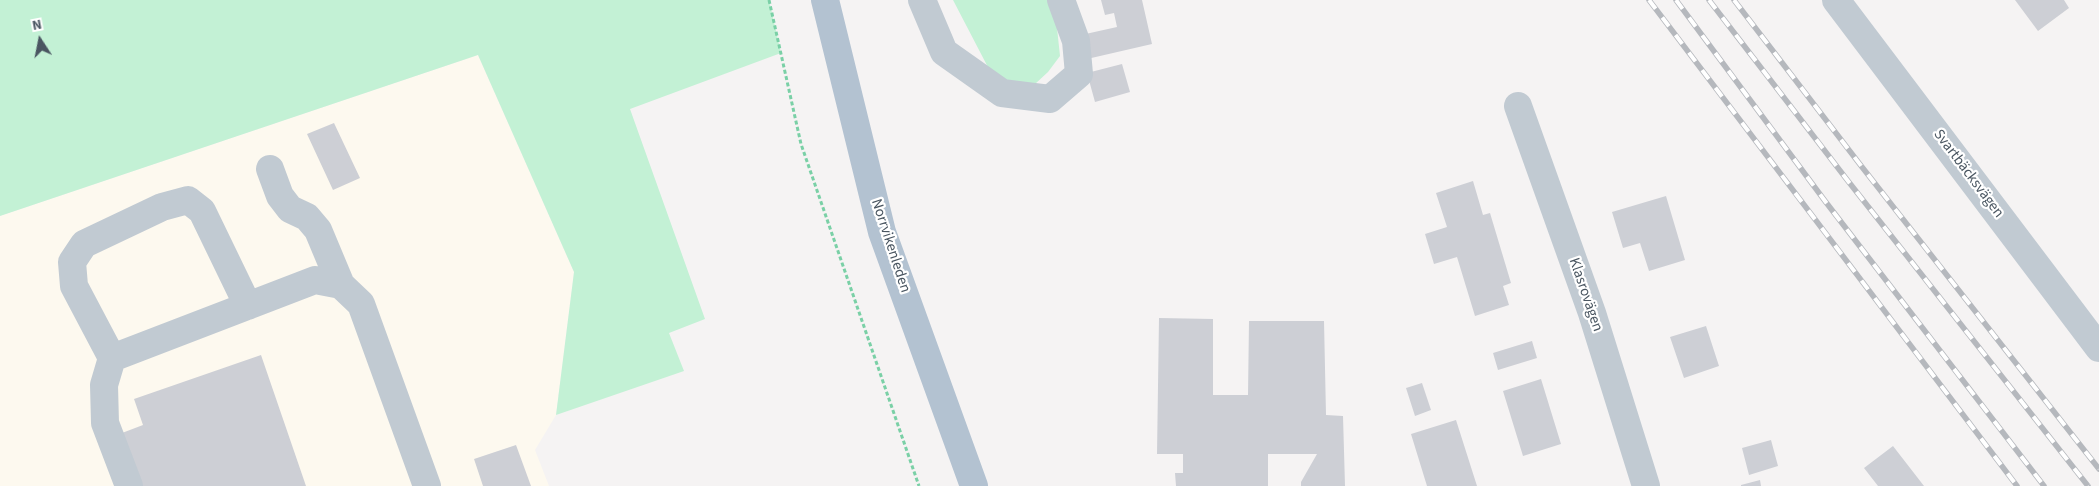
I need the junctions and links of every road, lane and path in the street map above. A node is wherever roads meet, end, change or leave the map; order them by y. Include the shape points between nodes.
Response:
1 (769, 0) edge
2 (825, 0) edge
3 (922, 0) edge
4 (1062, 0) edge
5 (1836, 0) edge
6 (1518, 106) dead end
7 (270, 169) dead end
8 (341, 285) junction
9 (248, 306) junction
10 (2099, 348) edge
11 (112, 358) junction
12 (129, 486) edge
13 (427, 486) edge
14 (919, 486) edge
15 (974, 486) edge
16 (1646, 486) edge

1 - 14 path via 801,144
2 - 15 main road, Norrvikenleden via 882,232
3 - 4 street via 944,52 1002,93 1050,99 1079,74 1076,41
5 - 10 street, Svartbäcksvägen
6 - 16 street, Klasrovägen via 1592,312
7 - 8 street via 280,196 290,209 307,217 318,230
8 - 9 street via 315,280
8 - 13 street via 361,304
9 - 11 street
9 - 11 street via 202,211 188,200 162,207 84,244 72,262 74,286
11 - 12 street via 104,385 105,423

